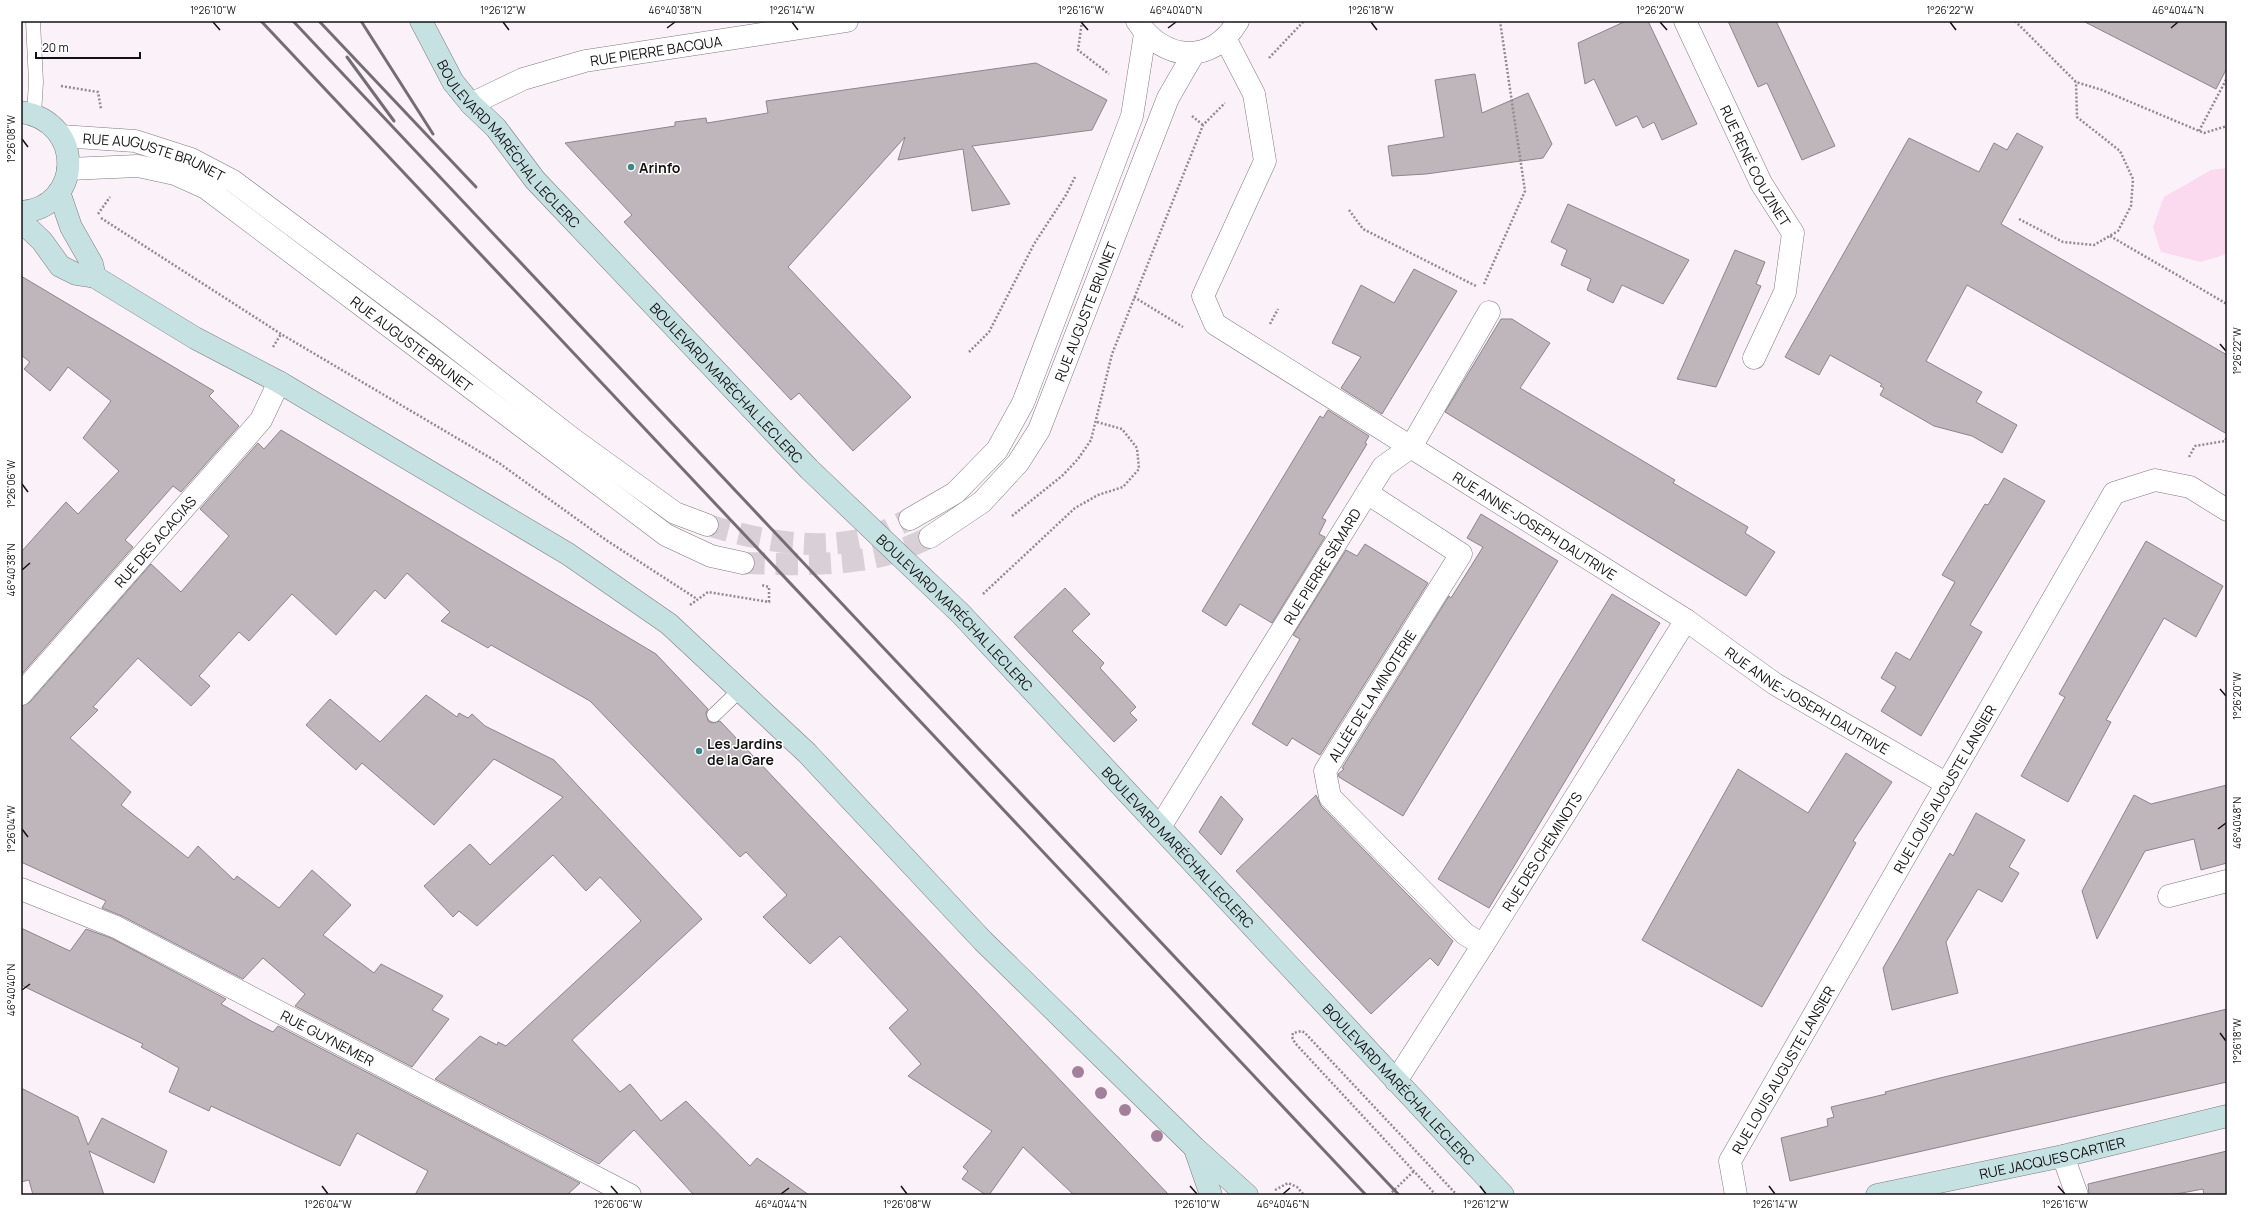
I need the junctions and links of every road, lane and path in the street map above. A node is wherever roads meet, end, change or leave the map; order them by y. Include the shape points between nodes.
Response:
1 (33, 21) edge
2 (421, 21) edge
3 (847, 21) edge
4 (1082, 21) edge
5 (1304, 21) edge
6 (1500, 21) edge
7 (1685, 21) edge
8 (2015, 21) edge
9 (1141, 28) edge
10 (1232, 30) edge
11 (1194, 53) junction
12 (1114, 78) dead end
13 (2227, 78) edge
14 (1247, 81) junction
15 (2076, 82) junction
16 (471, 104) junction
17 (28, 113) edge
18 (2227, 126) edge
19 (2198, 131) junction
20 (61, 136) junction
21 (64, 181) junction
22 (1350, 210) dead end
23 (21, 212) edge
24 (2019, 219) dead end
25 (21, 221) edge
26 (2110, 236) junction
27 (95, 277) junction
28 (2227, 304) edge
29 (1489, 312) dead end
30 (1754, 358) dead end
31 (279, 382) junction
32 (1097, 422) junction
33 (2227, 437) edge
34 (1411, 447) junction
35 (2176, 484) junction
36 (1367, 493) junction
37 (2227, 510) edge
38 (910, 519) tunnel mouth
39 (1006, 520) dead end
40 (707, 525) tunnel mouth
41 (930, 537) tunnel mouth
42 (743, 563) tunnel mouth
43 (769, 587) dead end
44 (961, 614) junction
45 (1686, 620) junction
46 (740, 690) junction
47 (21, 694) edge
48 (714, 715) dead end
49 (1947, 784) junction
50 (1160, 827) junction
51 (2227, 881) edge
52 (21, 889) edge
53 (2169, 896) dead end
54 (1484, 945) junction
55 (1396, 1081) junction
56 (2227, 1116) edge
57 (1195, 1148) junction
58 (2063, 1156) junction
59 (1414, 1170) junction
60 (1278, 1187) dead end
61 (630, 1195) edge
62 (1211, 1195) edge
63 (1247, 1195) edge
64 (1304, 1195) edge
65 (1389, 1195) edge
66 (1436, 1195) edge
67 (1457, 1195) edge
68 (1503, 1195) edge
69 (1736, 1195) edge
70 (1877, 1195) edge
71 (2077, 1195) edge

1 - 17 lane via 36,82
2 - 16 street, BOULEVARD MARÉCHAL LECLERC via 454,82
3 - 16 street, RUE PIERRE BACQUA via 585,61 523,79
4 - 12 path via 1078,50
5 - 14 path
6 - 22 path via 1525,191 1482,289 1363,229
7 - 30 street, RUE RENÉ COUZINET via 1761,183 1793,233 1785,292
8 - 15 path
9 - 11 street via 1156,43 1168,50
9 - 38 street, RUE AUGUSTE BRUNET via 1132,116 1024,403 997,450 955,493
10 - 11 street via 1207,50
10 - 14 street, RUE ANNE-JOSEPH DAUTRIVE
11 - 41 street, RUE AUGUSTE BRUNET via 1168,98 1039,430 1018,463 982,502
13 - 19 path
14 - 32 path via 1203,125 1112,354
14 - 34 street, RUE ANNE-JOSEPH DAUTRIVE via 1254,94 1265,161 1203,296 1215,324
15 - 19 path via 2102,90
15 - 26 path via 2077,117 2120,150 2133,179 2131,206 2118,231
16 - 44 street, BOULEVARD MARÉCHAL LECLERC via 496,128 535,180 804,463
17 - 20 street via 50,123
18 - 19 path via 2204,133
20 - 21 street via 68,158
20 - 40 street, RUE AUGUSTE BRUNET via 135,141 191,159 233,182 434,331 574,440 675,513
21 - 23 street via 49,202 36,209
21 - 27 street via 71,227 92,264
21 - 42 street, RUE AUGUSTE BRUNET via 138,166 175,174 206,188 666,535 712,556
21 - 43 path via 97,216 281,334 499,463 606,540 697,598 708,592 769,602
24 - 26 path via 2063,242 2094,245
25 - 27 street via 42,241 60,266 76,274
26 - 28 path
27 - 31 street via 195,338
29 - 34 street, RUE PIERRE SÉMARD
31 - 46 street via 568,554 670,624
31 - 47 street, RUE DES ACACIAS via 261,420
32 - 39 path via 1091,440 1078,459 1063,475
32 - 44 path via 1122,429 1137,448 1139,469 1123,487 1075,508
33 - 35 path via 2225,441 2195,446
34 - 36 street, RUE PIERRE SÉMARD via 1383,467
34 - 45 street, RUE ANNE-JOSEPH DAUTRIVE
35 - 37 street, RUE LOUIS AUGUSTE LANSIER via 2190,487
35 - 49 street, RUE LOUIS AUGUSTE LANSIER via 2155,480 2114,493
36 - 50 street, RUE PIERRE SÉMARD
36 - 54 street, ALLÉE DE LA MINOTERIE via 1461,554 1325,771 1330,797 1465,934
44 - 50 street, BOULEVARD MARÉCHAL LECLERC
45 - 49 street, RUE ANNE-JOSEPH DAUTRIVE via 1775,684
45 - 54 street, RUE DES CHEMINOTS
46 - 48 lane
46 - 57 street via 807,753 983,941
49 - 69 street, RUE LOUIS AUGUSTE LANSIER via 1730,1161
50 - 55 street, BOULEVARD MARÉCHAL LECLERC
51 - 53 street
52 - 61 street, RUE GUYNEMER via 116,926
54 - 55 street, RUE DES CHEMINOTS
55 - 68 street, BOULEVARD MARÉCHAL LECLERC
56 - 58 street, RUE JACQUES CARTIER
57 - 62 street
57 - 63 street
58 - 70 street, RUE JACQUES CARTIER
58 - 71 street
59 - 65 path
59 - 66 path
59 - 67 path via 1295,1043 1293,1033 1305,1033
60 - 64 path via 1288,1183 1297,1187

